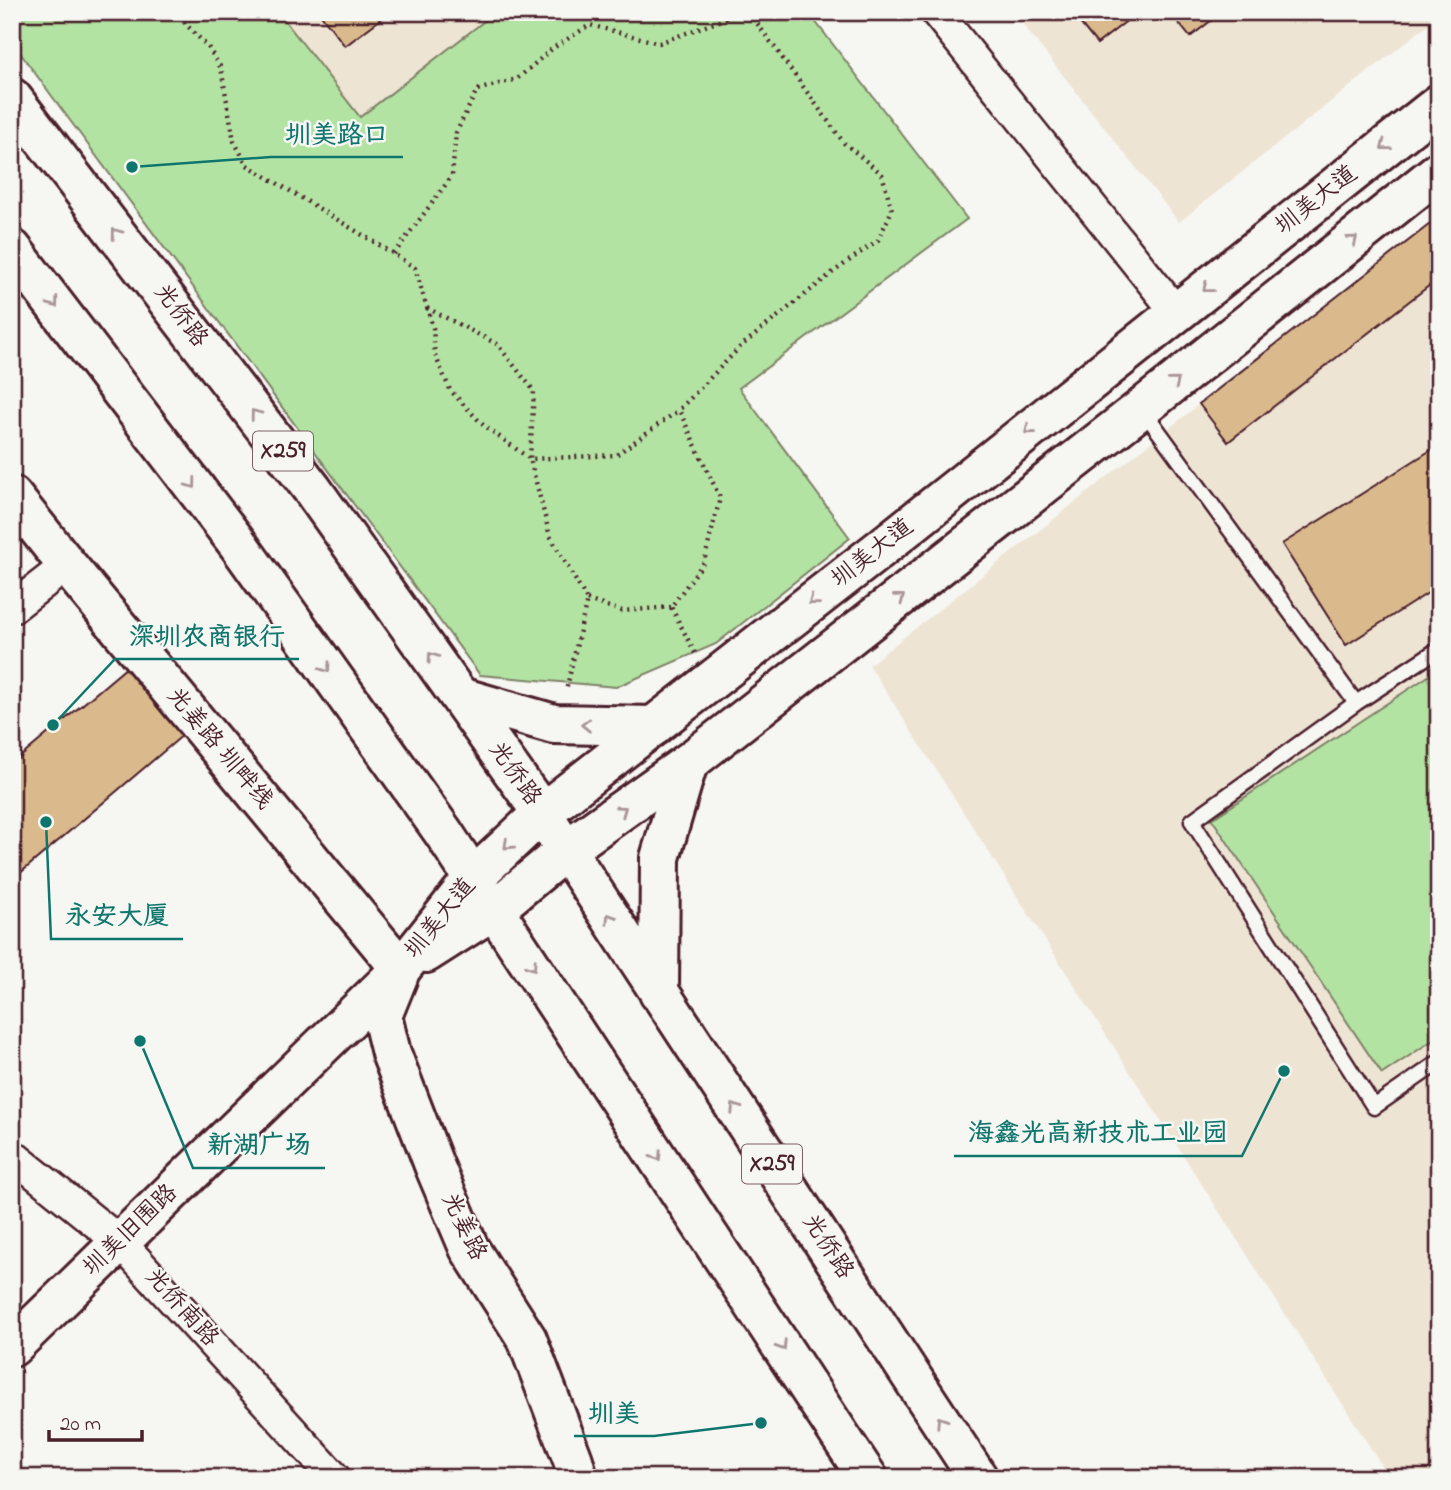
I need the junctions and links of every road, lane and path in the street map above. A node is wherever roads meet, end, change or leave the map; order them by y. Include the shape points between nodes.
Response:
1 (174, 12) edge
2 (746, 12) edge
3 (936, 12) edge
4 (12, 97) edge
5 (1439, 104) edge
6 (1439, 171) edge
7 (12, 249) edge
8 (394, 254) junction
9 (427, 308) junction
10 (1177, 312) junction
11 (1142, 408) junction
12 (679, 410) junction
13 (530, 459) junction
14 (12, 496) edge
15 (67, 565) junction
16 (587, 600) junction
17 (671, 607) junction
18 (12, 608) edge
19 (1439, 649) edge
20 (710, 681) junction
21 (460, 697) junction
22 (1356, 703) junction
23 (558, 724) junction
24 (654, 726) junction
25 (688, 763) junction
26 (542, 813) junction
27 (566, 850) junction
28 (474, 877) junction
29 (495, 909) junction
30 (401, 969) junction
31 (659, 993) junction
32 (1439, 1062) edge
33 (12, 1155) edge
34 (120, 1242) junction
35 (12, 1347) edge
36 (335, 1478) edge
37 (578, 1478) edge
38 (868, 1478) edge
39 (978, 1478) edge

1 - 8 path via 208,47 221,68 234,141 247,165
2 - 8 path via 659,43 590,24 517,79 477,90 456,133 452,176
2 - 12 path via 844,143 882,174 892,210 878,240 741,346
3 - 10 street
21 -> 4 main road, 光侨路 / X259 via 312,489
5 -> 10 main road, 圳美大道
11 -> 6 main road, 圳美大道
7 -> 28 main road via 238,544
8 - 9 path via 415,268
9 - 13 path via 435,355 450,390 483,425
9 - 13 path via 497,344 534,391
10 -> 20 main road, 圳美大道
11 - 22 lane
25 -> 11 main road, 圳美大道
12 - 13 path via 616,455
12 - 17 path via 720,498 704,562
13 - 16 path via 550,536
14 - 15 main road, 光姜路 圳畔线
15 - 18 street
15 - 30 main road, 光姜路 圳畔线
16 - 17 path via 622,611
16 - 23 path
17 - 20 path
19 - 22 lane
20 - 24 main road, 圳美大道
21 - 23 main road
21 - 26 main road, 光侨路 / X259
22 - 32 lane via 1192,821 1374,1107
24 -> 23 main road
24 - 26 main road, 圳美大道
27 -> 25 main road, 圳美大道
25 - 31 main road via 660,858
26 - 27 main road, 光侨路 / X259
26 -> 28 main road, 圳美大道
27 - 29 main road, 圳美大道
31 -> 27 main road, 光侨路 / X259
28 - 29 main road
28 - 30 main road, 圳美大道
29 - 30 main road, 圳美大道
29 -> 38 main road
30 - 34 main road, 圳美旧围路
30 - 37 main road, 光姜路 via 382,1016 391,1053 469,1248 527,1339
39 -> 31 main road, 光侨路 / X259
33 - 34 street, 光侨南路
34 - 35 main road, 圳美旧围路
34 - 36 street, 光侨南路

